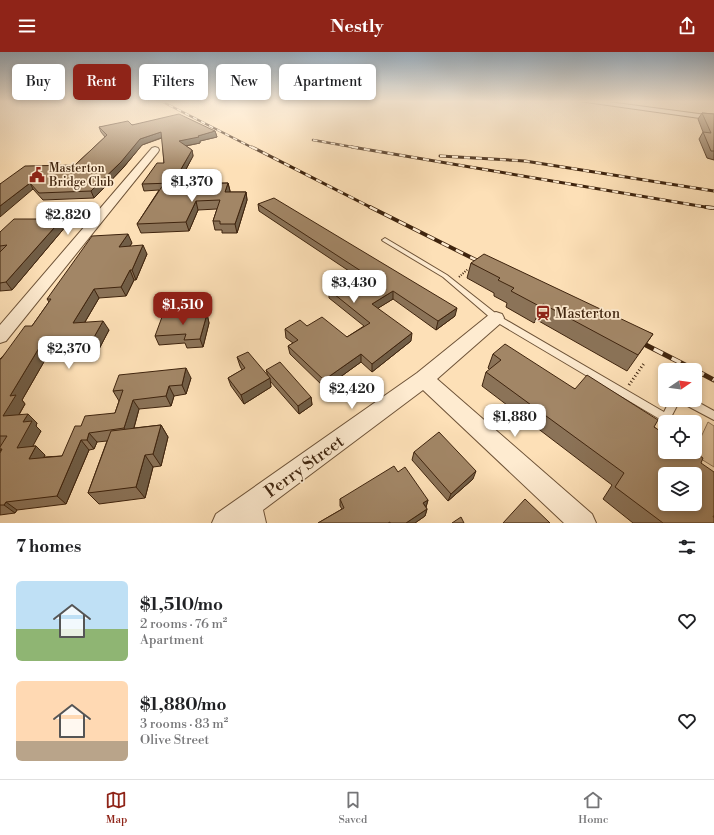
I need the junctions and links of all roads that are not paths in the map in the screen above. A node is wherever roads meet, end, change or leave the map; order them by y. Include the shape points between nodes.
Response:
1 (155, 150) dead end
2 (385, 240) dead end
3 (496, 318) junction
4 (0, 336) edge
5 (424, 378) junction
6 (672, 407) edge
7 (698, 407) edge
8 (714, 416) edge
9 (251, 514) edge
10 (225, 523) edge
11 (583, 523) edge

1 - 4 street
2 - 3 lane via 445,276
3 - 5 street, Perry Street
3 - 6 lane via 666,418
5 - 9 street, Perry Street
5 - 11 street
7 - 8 lane
9 - 10 street, Perry Street

